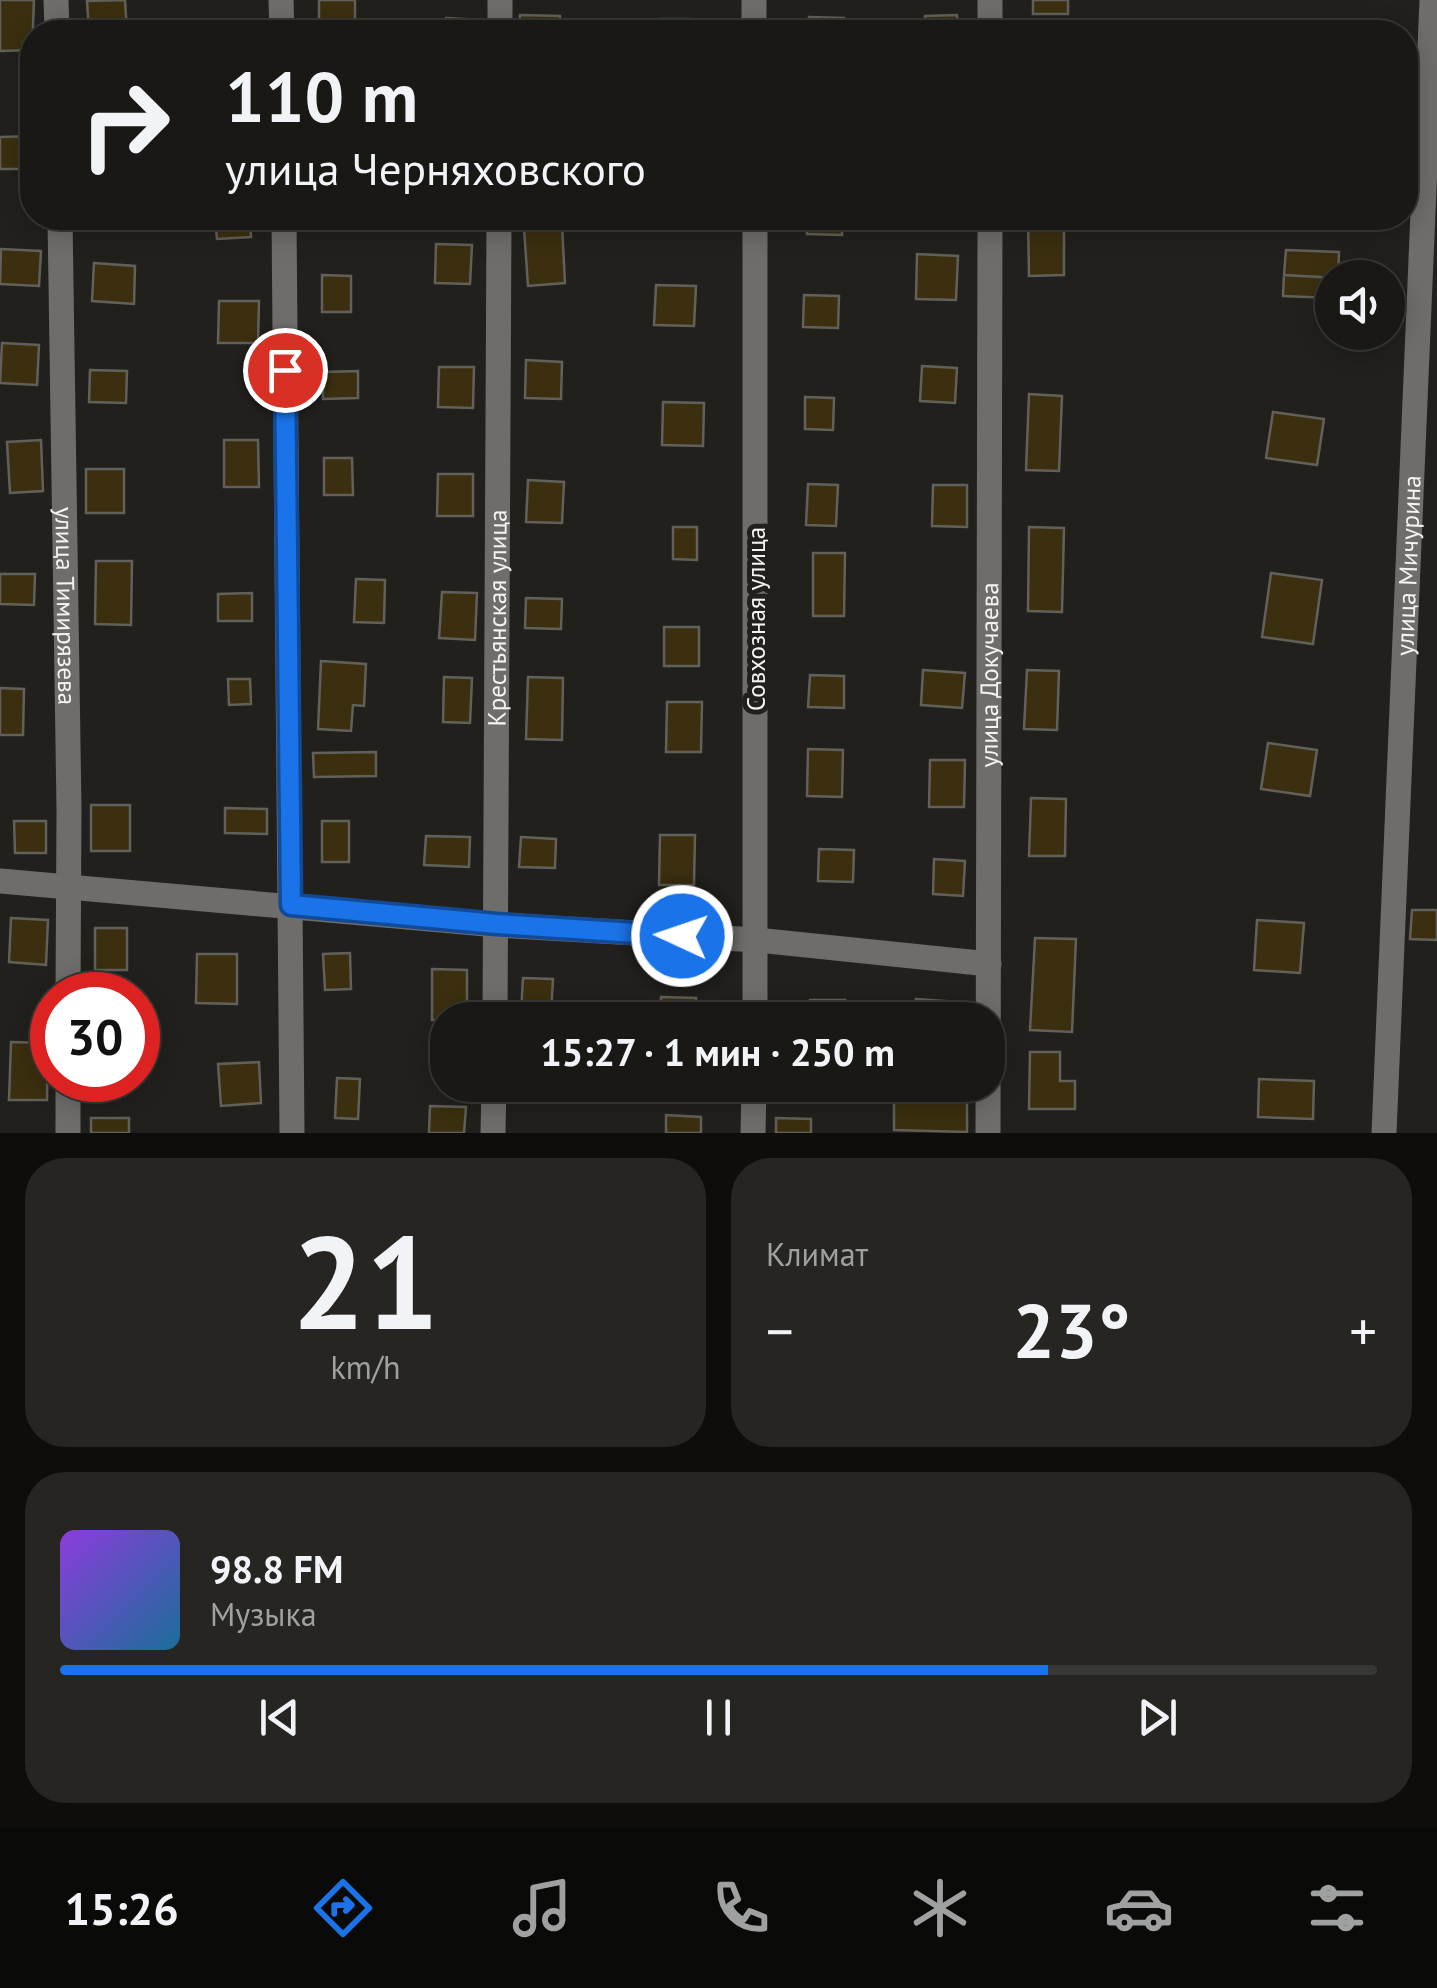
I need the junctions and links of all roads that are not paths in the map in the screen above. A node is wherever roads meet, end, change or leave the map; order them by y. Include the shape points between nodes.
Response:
1 (1432, 0) edge
2 (60, 230) edge
3 (284, 230) edge
4 (499, 230) edge
5 (755, 230) edge
6 (990, 230) edge
7 (0, 881) edge
8 (67, 887) junction
9 (291, 905) junction
10 (497, 924) junction
11 (756, 940) junction
12 (989, 964) junction
13 (68, 972) edge
14 (495, 1002) edge
15 (755, 1002) edge
16 (68, 1102) edge
17 (494, 1102) edge
18 (754, 1102) edge
19 (68, 1133) edge
20 (292, 1133) edge
21 (493, 1133) edge
22 (753, 1133) edge
23 (988, 1133) edge
24 (1384, 1133) edge

1 - 24 street, улица Мичурина
2 - 8 street, улица Тимирязева
3 - 9 street
4 - 10 street, Крестьянская улица
5 - 11 street, Совхозная улица
6 - 12 street, улица Докучаева
7 - 8 street
8 - 9 street
8 - 13 street, улица Тимирязева
9 - 10 street
9 - 20 street
10 - 11 street
10 - 14 street, Крестьянская улица
11 - 12 street
11 - 15 street, Совхозная улица
12 - 23 street, улица Докучаева
16 - 19 street
17 - 21 street
18 - 22 street

